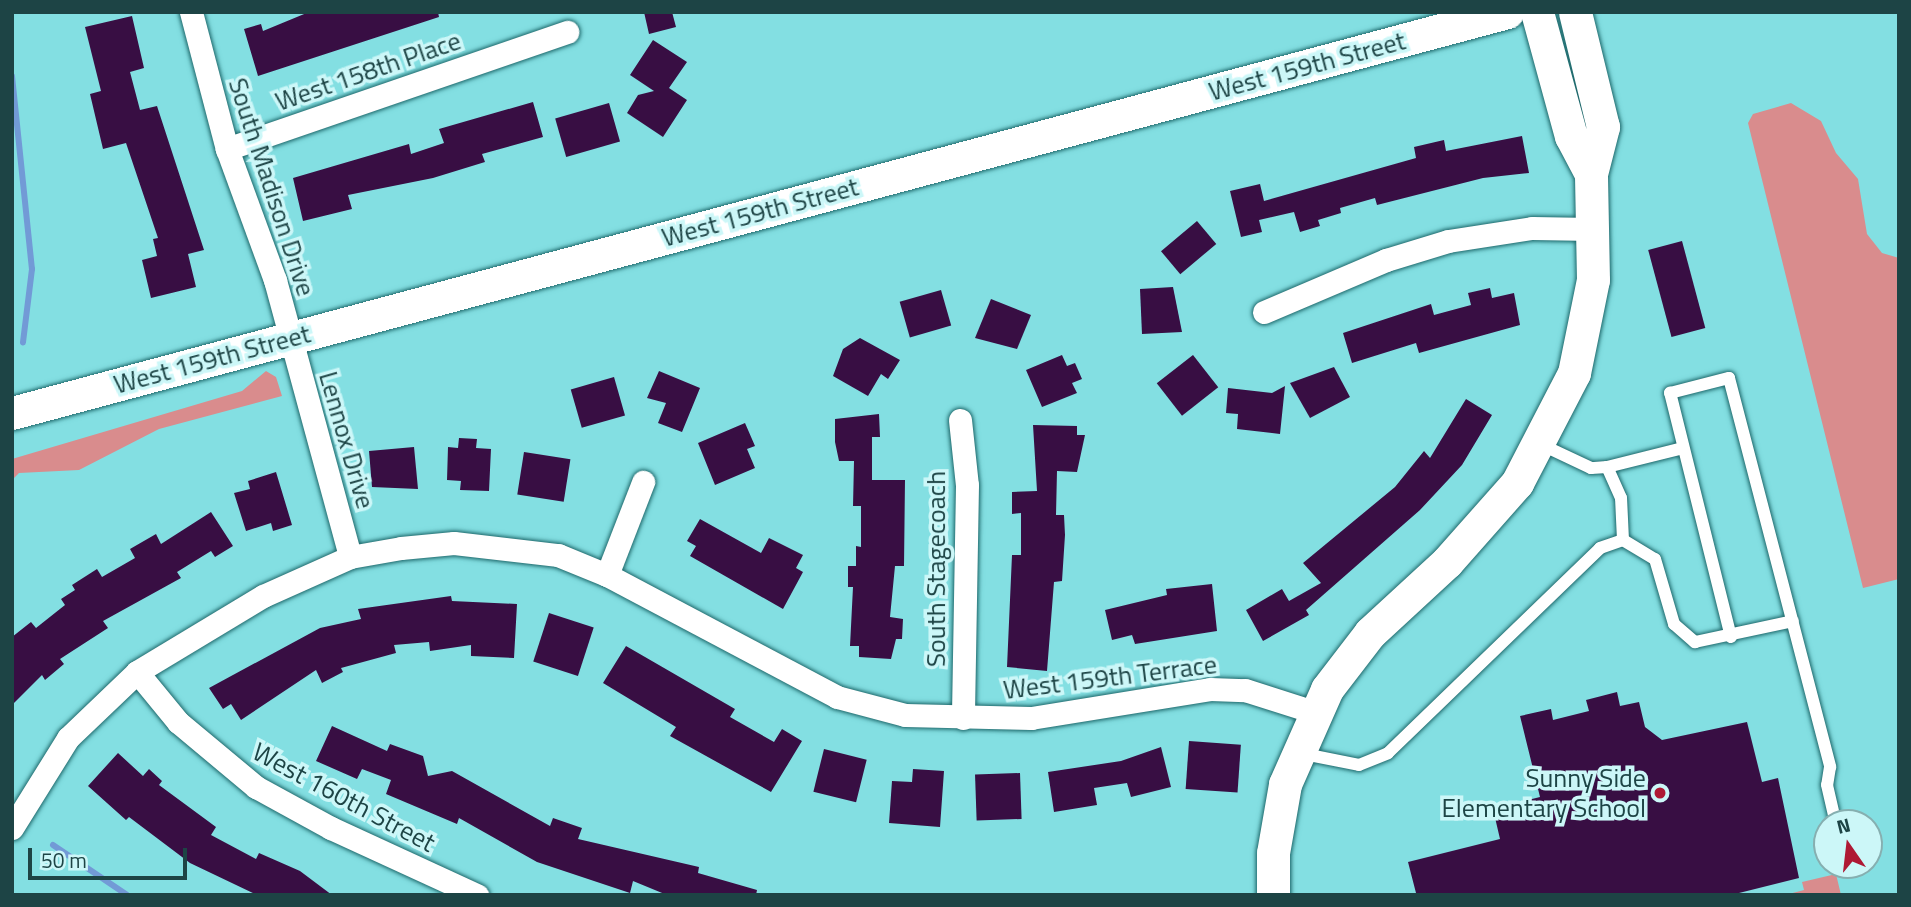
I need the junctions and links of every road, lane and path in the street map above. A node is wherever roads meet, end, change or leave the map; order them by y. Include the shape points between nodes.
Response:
1 (191, 12) edge
2 (1507, 12) edge
3 (1537, 12) edge
4 (1575, 12) edge
5 (567, 32) dead end
6 (227, 149) junction
7 (1591, 174) junction
8 (1594, 229) junction
9 (1264, 312) dead end
10 (289, 338) junction
11 (12, 413) edge
12 (960, 420) dead end
13 (1541, 444) junction
14 (1683, 448) junction
15 (1607, 467) junction
16 (643, 482) dead end
17 (1623, 540) junction
18 (350, 557) junction
19 (607, 575) junction
20 (1793, 621) junction
21 (1731, 637) junction
22 (137, 672) junction
23 (1314, 712) junction
24 (963, 718) junction
25 (1295, 752) junction
26 (1833, 809) edge
27 (12, 828) edge
28 (477, 895) edge
29 (1273, 895) edge

1 - 6 street, South Madison Drive
2 - 10 main road, West 159th Street
3 - 7 main road via 1571,136
4 - 7 main road via 1603,127
5 - 6 street, West 158th Place
6 - 10 street, South Madison Drive via 259,231
7 - 8 main road
8 - 9 street via 1532,228 1448,241 1387,260
8 - 13 main road via 1593,280 1583,337 1574,373
10 - 11 main road, West 159th Street
10 - 18 street, Lennox Drive
12 - 24 street, South Stagecoach via 967,485
13 - 15 lane via 1591,468
13 - 23 main road via 1484,524 1344,663
14 - 15 lane
14 - 20 lane via 1670,393 1729,378
14 - 21 lane
15 - 17 lane via 1620,498
16 - 19 street
17 - 21 lane via 1655,559 1681,634 1704,643
17 - 25 lane via 1600,548 1388,754 1360,765
18 - 19 street, West 159th Terrace via 454,543 506,546 558,555
18 - 22 street, West 159th Terrace via 262,596
19 - 24 street, West 159th Terrace via 837,697 905,715
20 - 21 lane
20 - 26 lane via 1830,767 1827,785
22 - 27 street, West 159th Terrace via 68,738 25,799
22 - 28 street, West 160th Street via 178,722 256,787
23 - 24 street, West 159th Terrace via 1256,693 1210,689 1031,718
23 - 25 main road
25 - 29 main road via 1279,811

